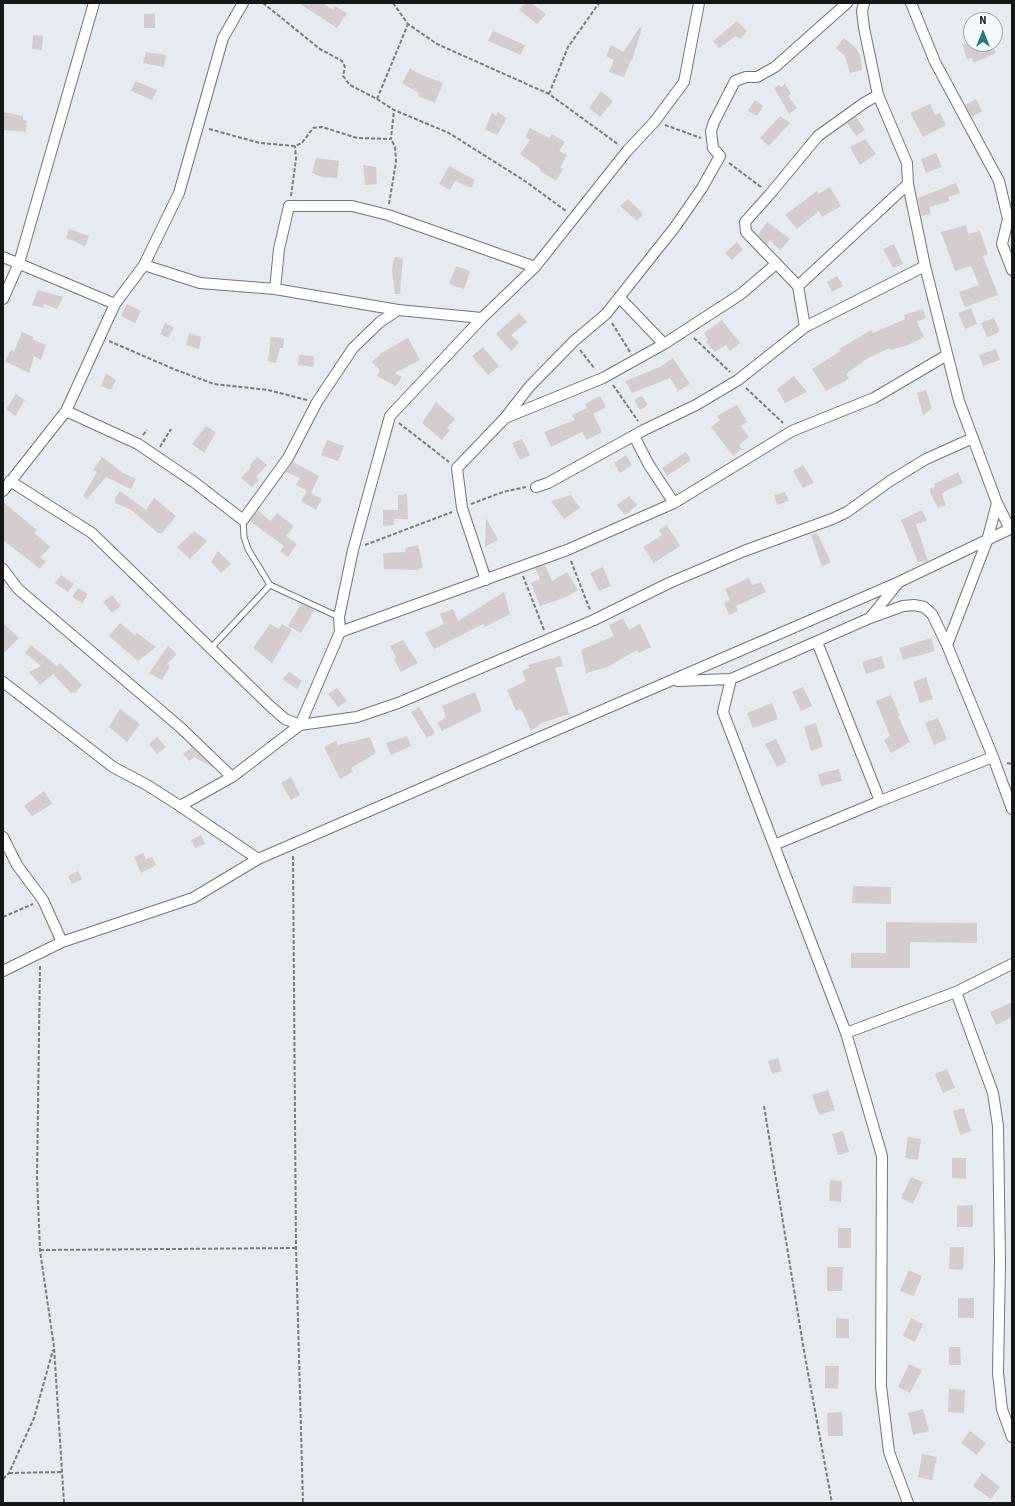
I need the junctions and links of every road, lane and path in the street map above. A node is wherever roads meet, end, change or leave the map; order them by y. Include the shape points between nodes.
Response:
1 (94, 3) edge
2 (243, 3) edge
3 (263, 3) edge
4 (393, 3) edge
5 (592, 3) edge
6 (599, 3) edge
7 (699, 3) edge
8 (847, 3) edge
9 (864, 3) edge
10 (911, 3) edge
11 (596, 7) junction
12 (408, 24) junction
13 (549, 94) junction
14 (878, 95) junction
15 (377, 99) junction
16 (394, 110) junction
17 (655, 121) junction
18 (197, 126) junction
19 (391, 139) junction
20 (711, 141) junction
21 (295, 146) junction
22 (627, 151) junction
23 (720, 156) junction
24 (908, 184) junction
25 (770, 194) junction
26 (289, 206) junction
27 (388, 214) junction
28 (576, 218) junction
29 (3, 257) edge
30 (19, 262) junction
31 (776, 264) junction
32 (144, 265) junction
33 (925, 266) junction
34 (536, 267) junction
35 (1012, 270) edge
36 (798, 286) junction
37 (275, 289) junction
38 (620, 298) junction
39 (3, 299) edge
40 (115, 304) junction
41 (398, 310) junction
42 (606, 314) junction
43 (482, 318) junction
44 (806, 327) junction
45 (101, 337) junction
46 (574, 341) junction
47 (664, 344) junction
48 (947, 355) junction
49 (635, 359) junction
50 (605, 377) junction
51 (317, 402) junction
52 (66, 411) junction
53 (390, 416) junction
54 (504, 419) junction
55 (171, 429) dead end
56 (644, 430) junction
57 (634, 436) junction
58 (973, 438) junction
59 (155, 455) junction
60 (457, 468) junction
61 (10, 481) junction
62 (536, 486) joint
63 (3, 491) edge
64 (674, 503) junction
65 (997, 503) junction
66 (462, 508) junction
67 (243, 520) junction
68 (1011, 529) edge
69 (987, 541) junction
70 (353, 550) junction
71 (567, 550) junction
72 (520, 568) junction
73 (3, 569) edge
74 (486, 580) junction
75 (899, 582) junction
76 (270, 585) junction
77 (339, 617) junction
78 (870, 618) junction
79 (594, 620) junction
80 (340, 632) junction
81 (548, 640) junction
82 (817, 642) junction
83 (947, 645) junction
84 (212, 648) junction
85 (731, 679) junction
86 (672, 681) junction
87 (3, 682) edge
88 (300, 726) junction
89 (993, 757) junction
90 (232, 777) junction
91 (880, 801) junction
92 (180, 806) junction
93 (1012, 809) edge
94 (3, 837) edge
95 (293, 845) junction
96 (774, 845) junction
97 (258, 859) junction
98 (43, 900) junction
99 (3, 917) edge
100 (62, 942) junction
101 (40, 954) junction
102 (1012, 964) edge
103 (3, 970) edge
104 (956, 992) junction
105 (846, 1033) junction
106 (764, 1106) dead end
107 (296, 1248) junction
108 (40, 1250) junction
109 (54, 1347) junction
110 (1012, 1437) edge
111 (63, 1472) junction
112 (9, 1473) junction
113 (3, 1479) edge
114 (64, 1503) edge
115 (303, 1503) edge
116 (832, 1503) edge
117 (908, 1503) edge

1 - 30 street
2 - 18 street via 223,38
3 - 15 path via 320,49 342,61 345,67 343,76 350,85
4 - 12 path
5 - 11 path
6 - 11 path
7 - 17 street via 684,82
8 - 20 street via 775,67 757,77 739,78 735,81 714,122
9 - 14 street via 864,28
10 - 35 street via 935,62 999,181 1008,219 1002,244
11 - 13 path via 568,47
12 - 13 path via 437,44
12 - 15 path
13 - 22 path
14 - 24 street via 905,154
14 - 25 street via 864,102 818,136
15 - 16 path
16 - 19 path
16 - 28 path via 449,133 525,181
17 - 20 path
17 - 22 street
18 - 21 path via 260,143
18 - 32 street via 179,193
19 - 21 path via 357,138 322,127 313,128 302,142
19 - 27 path via 396,162
20 - 23 street
21 - 26 path via 296,159
22 - 28 street
23 - 25 path
23 - 38 street via 676,227
24 - 33 street
24 - 36 street
25 - 31 street via 747,218 744,228
26 - 27 street via 352,206
26 - 37 street via 279,249
27 - 34 street
28 - 34 street
29 - 30 street
30 - 39 street
30 - 40 street
31 - 36 street
31 - 47 street via 741,294
32 - 37 street via 200,283
32 - 40 street
33 - 44 street
33 - 48 street
34 - 43 street
36 - 44 street
37 - 41 street
38 - 42 street
38 - 47 street
40 - 45 street
41 - 43 street
41 - 51 street via 380,322 353,348
42 - 46 street
42 - 49 path
43 - 53 street
44 - 56 street via 738,380 696,405
45 - 51 path via 214,384 268,390
45 - 52 street
46 - 50 path
46 - 54 street via 530,386
47 - 49 street
48 - 58 street via 959,401
48 - 64 street via 874,398 792,431
49 - 50 street
50 - 54 street
50 - 56 path
51 - 67 street via 288,458
52 - 59 street via 138,444
52 - 61 street
53 - 60 path
53 - 70 street
54 - 60 street
55 - 59 path
56 - 57 street
57 - 62 street via 548,483
57 - 64 street
58 - 65 street
58 - 79 street via 926,459 847,512 696,571
59 - 67 street
60 - 66 street
61 - 63 street
61 - 84 street via 92,533
62 - 66 path via 503,492
64 - 71 street
65 - 68 street
65 - 69 street
66 - 70 path
66 - 74 street
67 - 76 lane via 248,549
68 - 69 street
69 - 75 street
69 - 83 street
70 - 77 street
71 - 72 street
71 - 79 path
72 - 74 street
72 - 81 path
73 - 90 street via 18,589 180,727
74 - 80 street
75 - 78 street
75 - 86 street
76 - 77 lane
76 - 84 lane
77 - 80 street
78 - 82 street
78 - 83 street via 903,606 924,607 932,614
79 - 81 street
80 - 88 street
81 - 88 street via 398,703 357,717
82 - 85 street
82 - 91 street
83 - 89 street
84 - 88 street via 269,705 285,719
85 - 86 street
85 - 96 street via 723,712
86 - 95 street
87 - 92 street via 113,767
88 - 90 street
89 - 91 street
89 - 93 street
90 - 92 street
91 - 96 street
92 - 97 street
94 - 98 street via 17,865
95 - 97 street
95 - 107 path
96 - 105 street
97 - 100 street via 193,898
98 - 99 path
98 - 100 street
100 - 101 street
101 - 103 street
101 - 108 path via 37,1177
102 - 104 street
104 - 105 street
104 - 110 street via 993,1093 998,1126 998,1373 1002,1409
105 - 117 street via 882,1156 881,1386 889,1452
106 - 116 path
107 - 108 path
107 - 115 path
108 - 109 path
109 - 111 path
109 - 112 path via 34,1418
111 - 112 path
111 - 114 path
112 - 113 path

